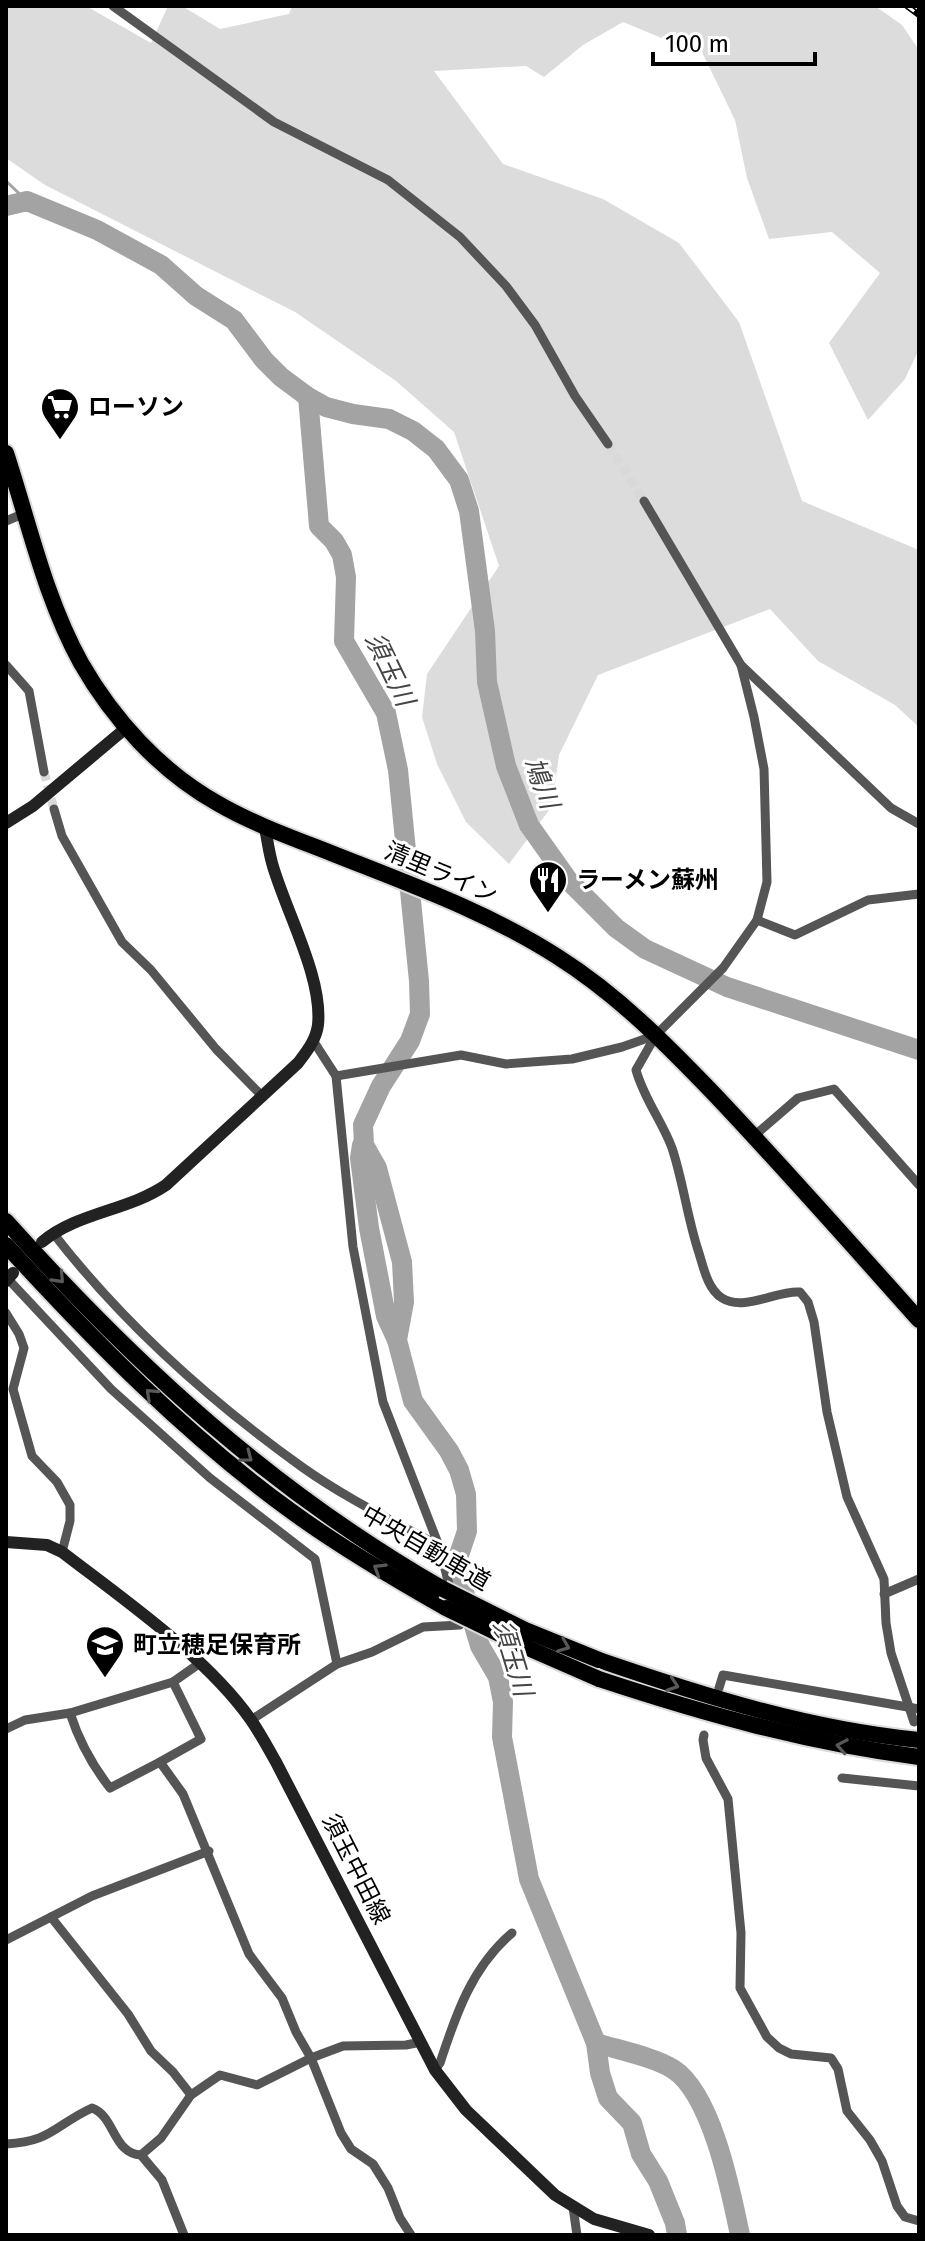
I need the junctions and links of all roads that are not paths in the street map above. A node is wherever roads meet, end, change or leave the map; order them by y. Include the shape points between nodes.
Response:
1 (113, 6) edge
2 (608, 444) tunnel mouth
3 (6, 453) edge
4 (644, 501) tunnel mouth
5 (25, 513) junction
6 (6, 521) edge
7 (6, 665) edge
8 (741, 665) junction
9 (126, 728) junction
10 (44, 772) tunnel mouth
11 (54, 809) tunnel mouth
12 (6, 823) edge
13 (919, 824) edge
14 (265, 827) junction
15 (919, 894) edge
16 (757, 920) junction
17 (656, 1035) junction
18 (314, 1042) junction
19 (336, 1076) junction
20 (263, 1097) junction
21 (754, 1136) junction
22 (919, 1185) edge
23 (6, 1221) edge
24 (53, 1233) junction
25 (42, 1242) dead end
26 (6, 1245) edge
27 (9, 1278) edge
28 (6, 1313) edge
29 (919, 1320) edge
30 (6, 1542) edge
31 (439, 1546) junction
32 (62, 1552) junction
33 (919, 1579) edge
34 (884, 1594) junction
35 (200, 1663) junction
36 (337, 1664) junction
37 (173, 1682) junction
38 (719, 1688) dead end
39 (914, 1709) edge
40 (70, 1713) junction
41 (251, 1720) junction
42 (914, 1722) dead end
43 (6, 1729) edge
44 (704, 1735) dead end
45 (919, 1740) edge
46 (919, 1757) edge
47 (160, 1762) junction
48 (842, 1778) dead end
49 (919, 1786) edge
50 (209, 1851) junction
51 (51, 1917) junction
52 (512, 1933) dead end
53 (6, 1940) edge
54 (421, 2042) junction
55 (311, 2058) junction
56 (435, 2070) junction
57 (191, 2095) junction
58 (6, 2144) edge
59 (141, 2155) junction
60 (573, 2207) junction
61 (919, 2221) edge
62 (184, 2235) edge
63 (411, 2235) edge
64 (577, 2235) edge
65 (649, 2235) edge

1 - 2 street via 274,122 388,180 460,237 535,325
3 - 5 highway, 清里ライン
4 - 8 street
5 - 6 street
5 - 9 highway, 清里ライン via 61,621 96,687
7 - 10 street via 29,691
8 - 13 street via 891,808
8 - 16 street via 764,769 767,882
9 - 12 main road
9 - 14 highway, 清里ライン via 178,777
11 - 20 street via 62,836 122,942
14 - 17 highway, 清里ライン via 502,925 558,957
14 - 18 main road via 272,864 313,983 318,1025
15 - 16 street via 868,900 795,935
16 - 17 street via 723,968
17 - 19 street via 572,1059 506,1064 461,1055
17 - 21 highway, 清里ライン
17 - 34 street via 636,1070 673,1152 712,1289 731,1302 790,1291 800,1292 808,1302 847,1497 884,1579
18 - 19 street
18 - 20 main road
19 - 31 street via 353,1247 383,1402
20 - 24 main road via 149,1197
21 - 22 street via 798,1098 834,1089
21 - 29 highway, 清里ライン
23 -> 45 highway, 中央自動車道, bridge via 159,1381 235,1447 357,1537 443,1589 599,1660 769,1714
24 - 25 main road
24 - 31 street via 87,1278 241,1420 303,1468
46 -> 26 highway, 中央自動車道, bridge via 837,1745 692,1710 599,1679 446,1608 291,1511 224,1458 149,1393
27 - 36 street via 111,1389 210,1478 315,1559
28 - 32 street via 24,1348 13,1389 32,1456 70,1505
30 - 32 main road, 須玉中田線 via 47,1545
31 - 36 street via 460,1625 423,1627
32 - 35 main road, 須玉中田線
33 - 34 street
34 - 39 street via 891,1653
35 - 37 street
35 - 41 main road, 須玉中田線
36 - 41 street
37 - 40 street
37 - 47 street via 201,1739
38 - 39 street via 723,1675
39 - 42 street
40 - 43 street via 25,1720
40 - 47 street via 77,1735 110,1788
41 - 54 main road, 須玉中田線
44 - 61 street via 706,1758 728,1799 741,1933 740,1988 767,2037 779,2048 831,2058 847,2111 882,2161 897,2206 905,2217
47 - 50 street via 183,1794
48 - 49 street
50 - 51 street
50 - 55 street via 249,1954 282,1998
51 - 53 street
51 - 57 street via 151,2051
52 - 56 street via 495,1948 458,2007
54 - 55 street via 343,2046
54 - 56 main road, 須玉中田線
55 - 57 street via 257,2085 220,2075
55 - 63 street via 347,2143 373,2164
56 - 60 main road, 須玉中田線 via 466,2110
57 - 59 street via 161,2138
58 - 59 street via 40,2140 92,2108 100,2111 123,2148
59 - 62 street via 162,2180
60 - 64 street
60 - 65 main road, 須玉中田線

